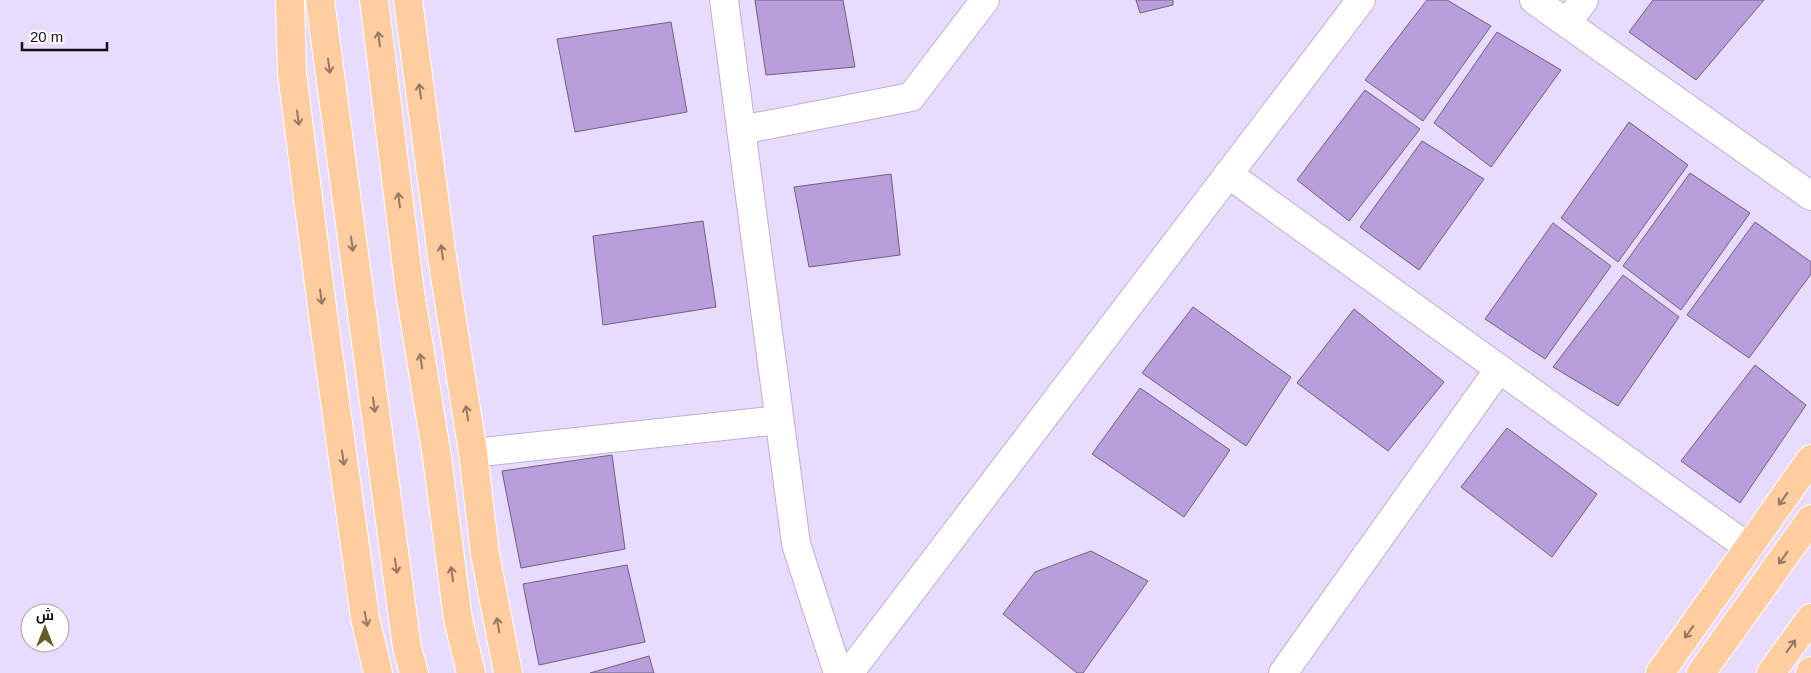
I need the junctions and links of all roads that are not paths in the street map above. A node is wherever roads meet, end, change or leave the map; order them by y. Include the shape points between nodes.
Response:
1 (290, 0) edge
2 (320, 0) edge
3 (374, 0) edge
4 (408, 0) edge
5 (724, 0) edge
6 (985, 0) edge
7 (1361, 0) edge
8 (1534, 0) edge
9 (1584, 0) edge
10 (1567, 23) junction
11 (741, 130) junction
12 (1228, 174) junction
13 (1811, 196) edge
14 (1498, 369) junction
15 (779, 420) junction
16 (473, 453) junction
17 (1811, 459) edge
18 (1811, 519) edge
19 (1749, 548) junction
20 (1811, 618) edge
21 (378, 673) edge
22 (414, 673) edge
23 (471, 673) edge
24 (508, 673) edge
25 (838, 673) edge
26 (849, 673) edge
27 (1282, 673) edge
28 (1660, 673) edge
29 (1701, 673) edge
30 (1771, 673) edge

1 -> 21 main road via 292,73 323,315 365,618
2 -> 22 main road via 406,639
23 -> 3 main road via 458,619 437,457 410,292
16 -> 4 main road via 442,257
5 - 11 street
6 - 11 street via 911,97
7 - 12 street
8 - 10 street
9 - 10 street
10 - 13 street
11 - 15 street
12 - 14 street
12 - 26 street
14 - 19 street
14 - 27 street
15 - 16 street
15 - 25 street via 796,544
24 -> 16 main road via 485,554
17 -> 19 main road
18 -> 29 main road
19 -> 28 main road
30 -> 20 main road

